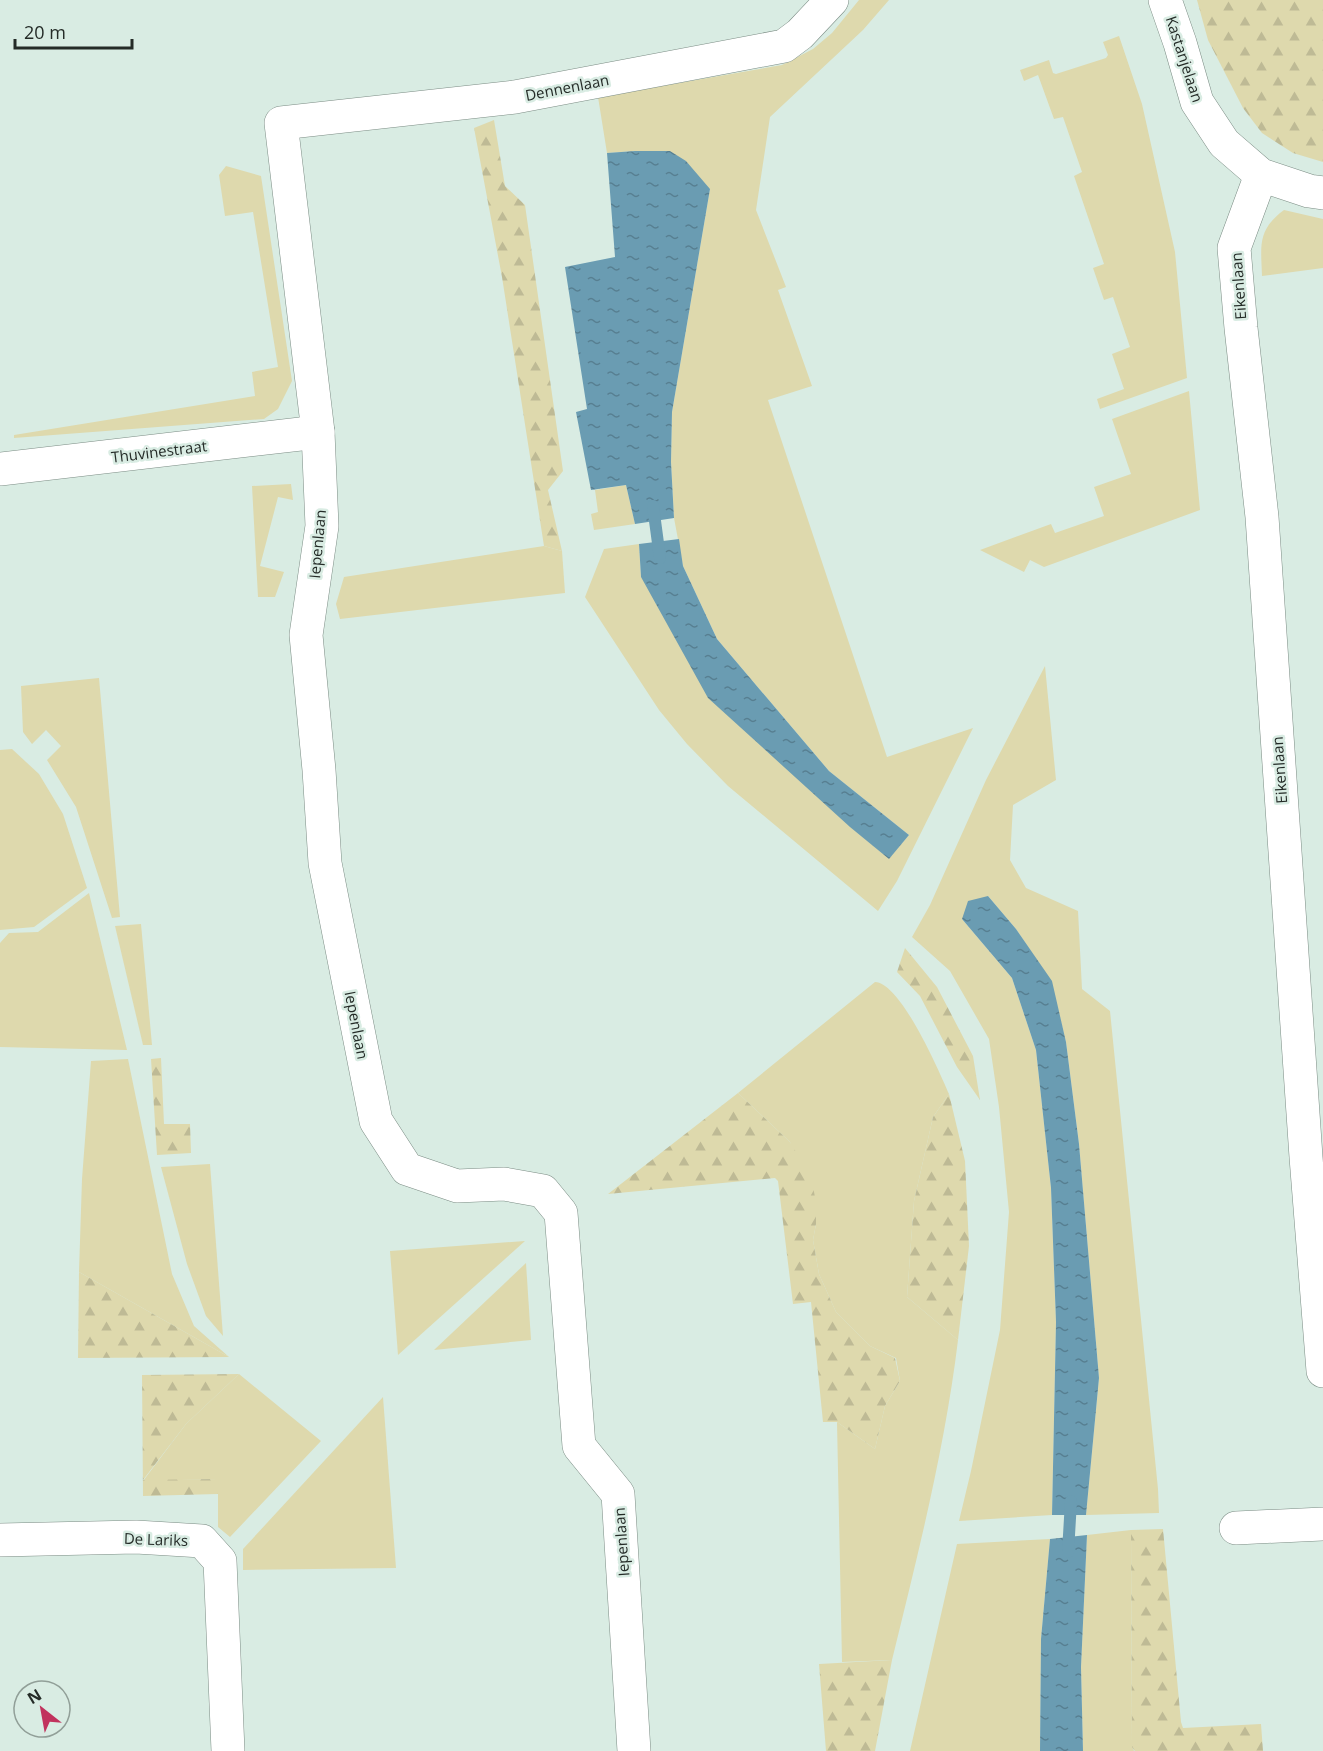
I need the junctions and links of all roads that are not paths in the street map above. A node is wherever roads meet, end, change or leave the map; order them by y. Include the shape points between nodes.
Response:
1 (832, 0) edge
2 (1166, 0) edge
3 (281, 123) joint
4 (1261, 175) junction
5 (1323, 193) edge
6 (318, 432) junction
7 (0, 469) edge
8 (1316, 1201) edge
9 (1323, 1371) edge
10 (1323, 1524) edge
11 (1236, 1528) dead end
12 (0, 1540) edge
13 (228, 1751) edge
14 (634, 1751) edge

1 - 3 street, Dennenlaan via 784,46 515,97
2 - 4 street, Kastanjelaan via 1197,102 1224,143
3 - 6 street, Iepenlaan
4 - 5 street, Kastanjelaan
4 - 8 street, Eikenlaan via 1234,248 1262,517
6 - 7 street, Thuvinestraat
6 - 14 street, Iepenlaan via 322,526 306,634 325,863 376,1121 407,1169 457,1186 504,1184 543,1191 561,1213 579,1446 618,1494
8 - 9 street, Eikenlaan
10 - 11 street
12 - 13 street, De Lariks via 202,1541 220,1561

